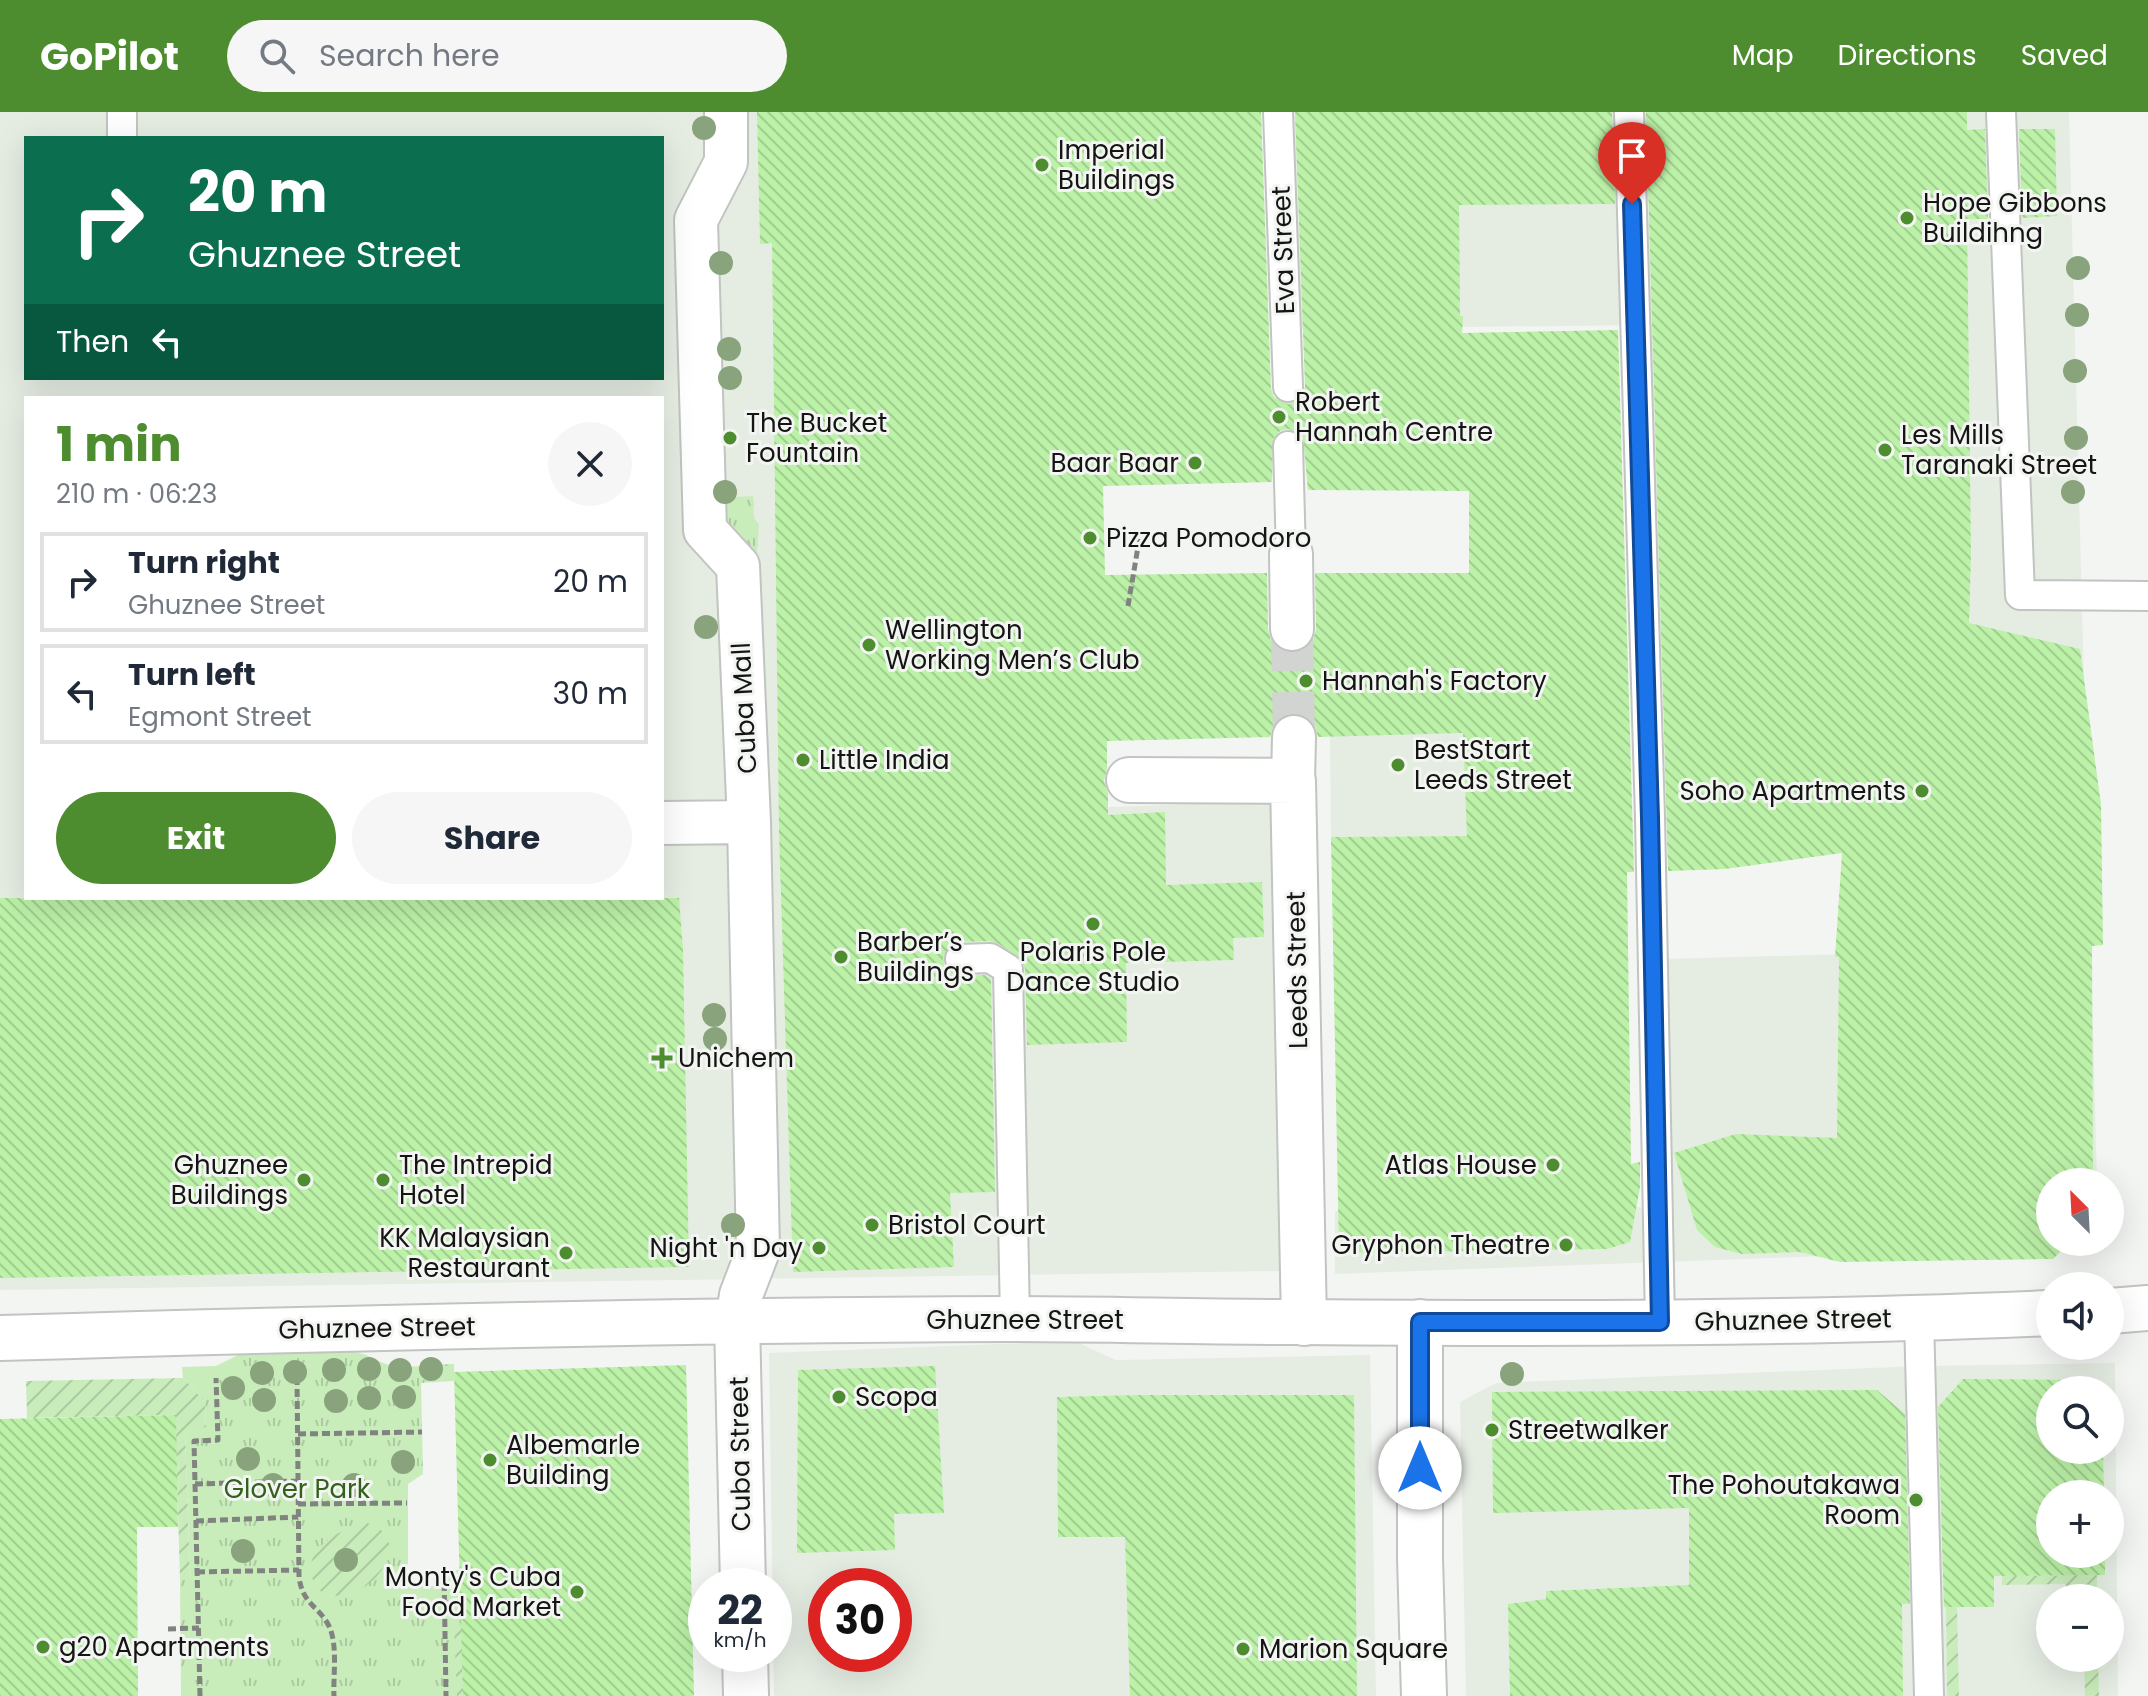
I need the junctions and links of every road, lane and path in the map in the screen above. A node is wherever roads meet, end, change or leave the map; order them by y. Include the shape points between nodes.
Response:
1 (122, 112) edge
2 (726, 112) edge
3 (1278, 112) edge
4 (1629, 112) edge
5 (2002, 126) edge
6 (122, 136) edge
7 (1288, 387) dead end
8 (1288, 446) dead end
9 (1140, 535) dead end
10 (1291, 554) joint
11 (2148, 596) edge
12 (1128, 606) dead end
13 (1292, 629) tunnel mouth
14 (1294, 737) tunnel mouth
15 (1129, 780) dead end
16 (1293, 781) junction
17 (749, 822) junction
18 (664, 823) edge
19 (960, 959) dead end
20 (2148, 1308) edge
21 (2124, 1310) edge
22 (2036, 1314) edge
23 (1015, 1319) junction
24 (1919, 1319) junction
25 (737, 1321) junction
26 (1420, 1322) junction
27 (1660, 1322) junction
28 (1304, 1323) junction
29 (0, 1338) edge
30 (297, 1376) dead end
31 (216, 1378) dead end
32 (422, 1432) dead end
33 (298, 1434) junction
34 (298, 1481) junction
35 (195, 1484) junction
36 (407, 1503) dead end
37 (298, 1504) junction
38 (298, 1517) junction
39 (196, 1521) junction
40 (743, 1568) edge
41 (299, 1570) junction
42 (444, 1571) dead end
43 (197, 1572) junction
44 (199, 1628) junction
45 (168, 1629) dead end
46 (745, 1672) edge
47 (200, 1696) edge
48 (334, 1696) edge
49 (446, 1696) edge
50 (746, 1696) edge
51 (1424, 1696) edge
52 (1929, 1696) edge

1 - 6 lane
2 - 17 street, Cuba Mall via 726,162 696,220 705,530 738,566
3 - 7 lane, Eva Street
4 - 27 lane
5 - 11 lane via 2020,595
8 - 10 lane
9 - 12 path
10 - 13 street
14 - 16 street
15 - 16 main road
16 - 28 main road, Leeds Street
17 - 18 street
17 - 25 street, Cuba Mall via 758,1251
19 - 23 lane via 990,958 1008,969
20 - 21 main road
22 - 24 main road, Ghuznee Street
23 - 25 main road, Ghuznee Street
23 - 28 main road, Ghuznee Street
24 - 27 main road, Ghuznee Street
24 - 52 lane
25 - 29 main road, Ghuznee Street
25 - 40 main road, Cuba Street
26 - 27 main road, Ghuznee Street
26 - 28 main road, Ghuznee Street
26 - 51 main road
30 - 33 path
31 - 35 path via 218,1440 194,1441
32 - 33 path
33 - 34 path
34 - 35 path
34 - 37 path
35 - 39 path
36 - 37 path
37 - 38 path
38 - 39 path
38 - 41 path
39 - 43 path
41 - 43 path
41 - 48 path via 307,1602 333,1637
42 - 49 path
43 - 44 path
44 - 45 path
44 - 47 path
46 - 50 main road

